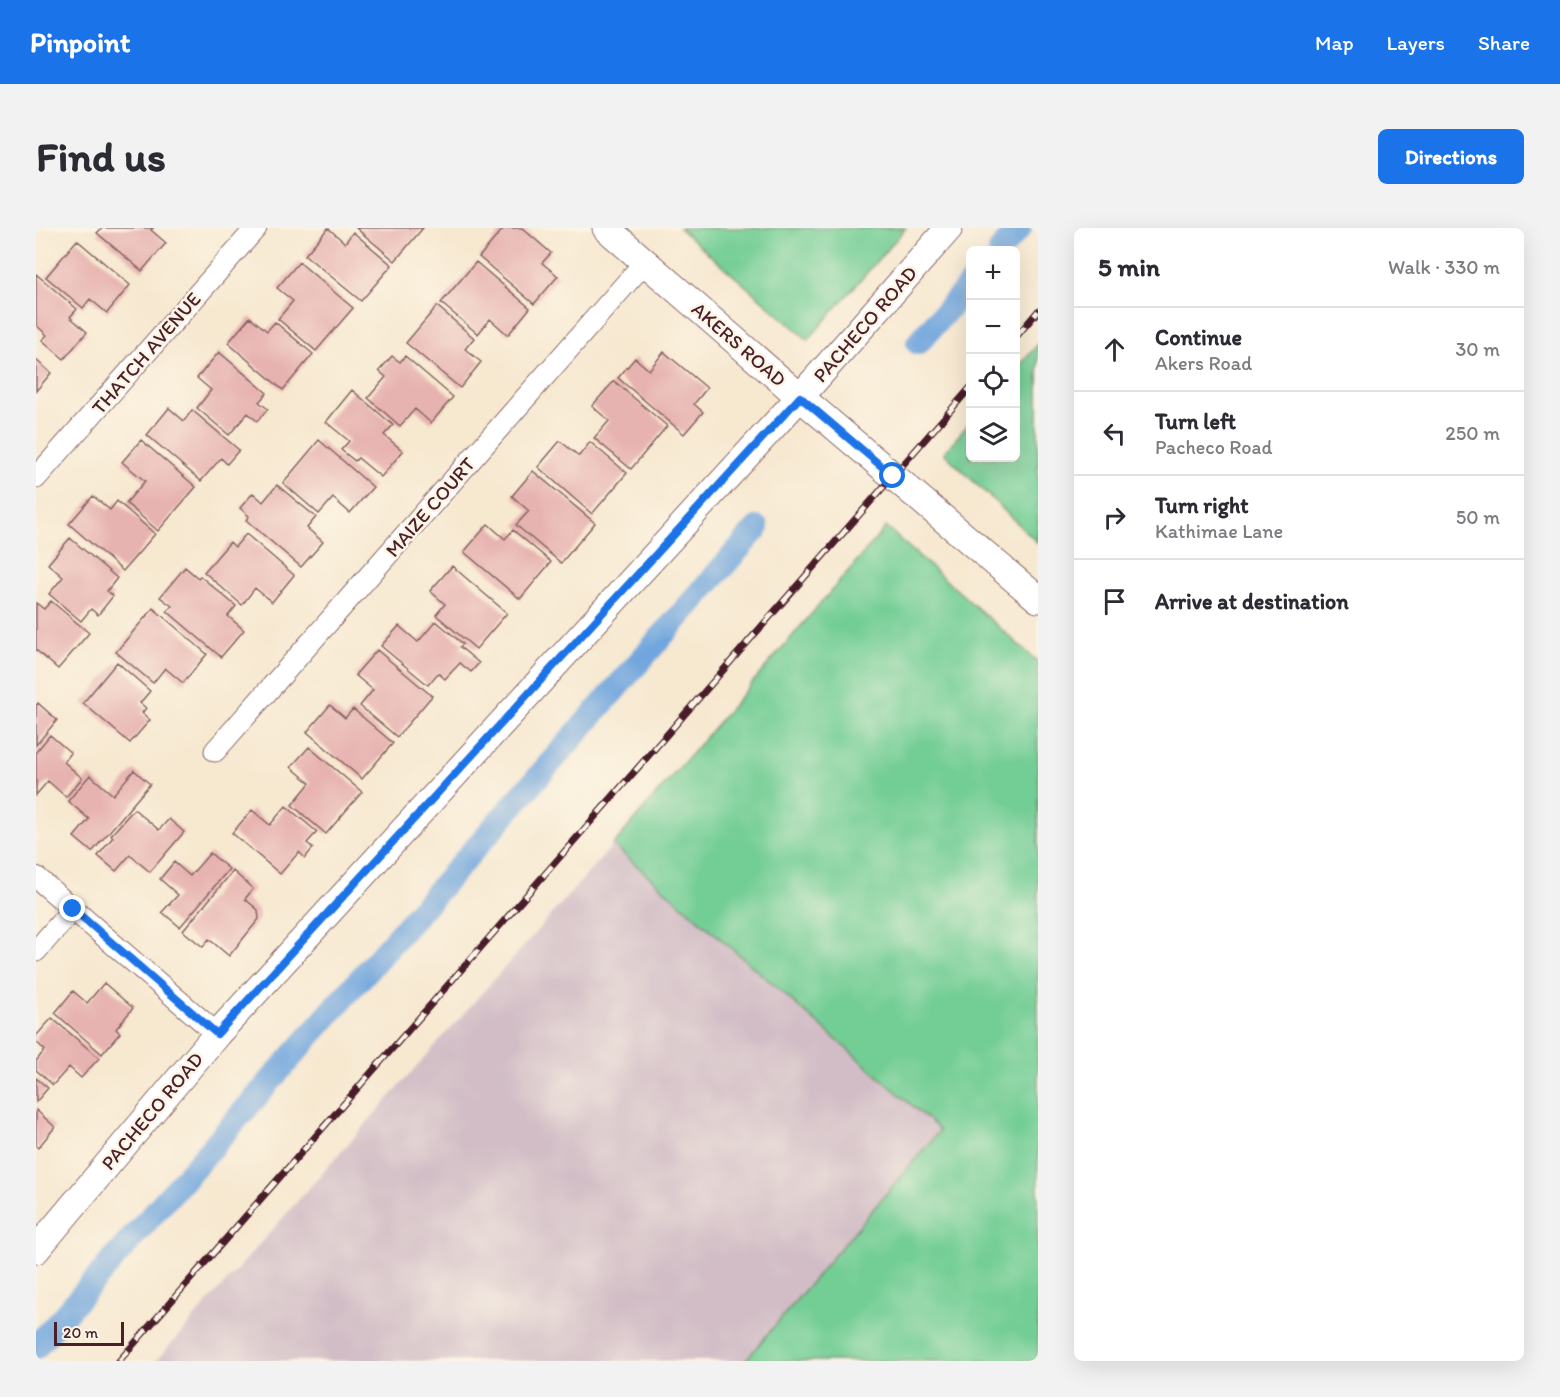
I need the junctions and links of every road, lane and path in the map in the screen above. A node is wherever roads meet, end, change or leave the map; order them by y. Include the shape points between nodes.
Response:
1 (256, 228) edge
2 (606, 228) edge
3 (949, 228) edge
4 (645, 262) junction
5 (800, 397) junction
6 (36, 478) edge
7 (1038, 599) edge
8 (215, 751) dead end
9 (36, 877) edge
10 (73, 909) junction
11 (36, 951) edge
12 (217, 1034) junction
13 (36, 1250) edge

1 - 6 street, THATCH AVENUE
2 - 4 street, AKERS ROAD
3 - 5 street, PACHECO ROAD
4 - 5 street, AKERS ROAD
4 - 8 street, MAIZE COURT
5 - 7 street, AKERS ROAD
5 - 12 street, PACHECO ROAD
9 - 10 street
10 - 11 street
10 - 12 street
12 - 13 street, PACHECO ROAD

